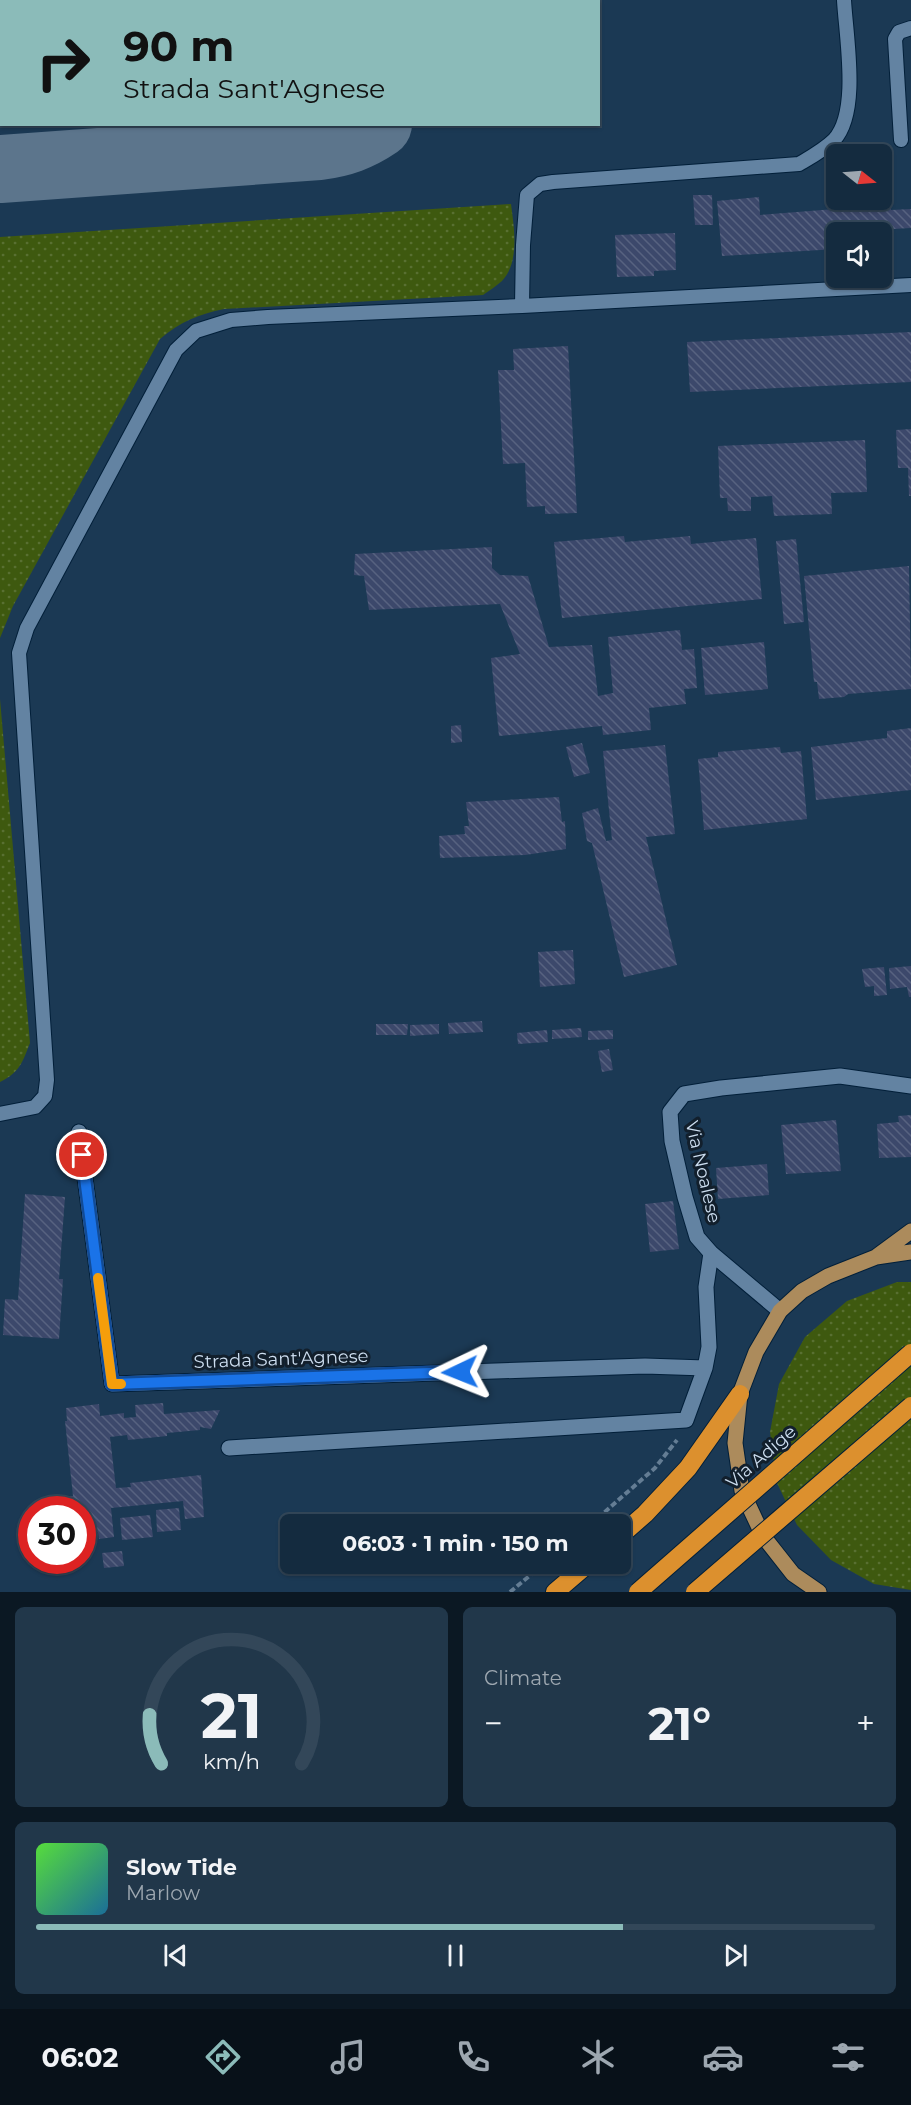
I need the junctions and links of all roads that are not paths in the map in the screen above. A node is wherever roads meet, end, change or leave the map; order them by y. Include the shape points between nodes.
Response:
1 (844, 0) edge
2 (911, 28) edge
3 (901, 140) dead end
4 (911, 285) edge
5 (522, 306) junction
6 (911, 1086) edge
7 (0, 1114) edge
8 (79, 1132) dead end
9 (911, 1231) edge
10 (911, 1252) edge
11 (711, 1253) junction
12 (876, 1257) junction
13 (780, 1311) junction
14 (911, 1353) edge
15 (705, 1368) junction
16 (740, 1394) junction
17 (911, 1406) edge
18 (229, 1448) dead end
19 (631, 1526) edge
20 (576, 1574) edge
21 (555, 1592) edge
22 (638, 1592) edge
23 (695, 1592) edge
24 (819, 1592) edge

1 - 5 lane via 849,101 835,139 799,164 540,184 527,195
2 - 3 lane via 899,32 895,39
4 - 5 lane
5 - 7 lane via 231,320 196,331 176,350 27,628 19,653 47,1080 45,1096 35,1107
6 - 11 street, Via Noalese via 840,1076 684,1094 670,1112 672,1141 697,1237
8 - 15 street, Strada Sant'Agnese via 112,1384 645,1366
9 - 12 main road
10 - 12 main road
11 - 13 street, Via Noalese
11 - 15 street via 706,1287 709,1339
12 - 13 main road via 802,1290
13 - 16 main road via 756,1352
14 - 22 highway, Via Adige, bridge
15 - 18 street via 686,1420
16 - 19 highway via 688,1468
16 - 24 main road via 735,1443 742,1491 763,1536 793,1574
17 - 23 highway, bridge
20 - 21 highway

